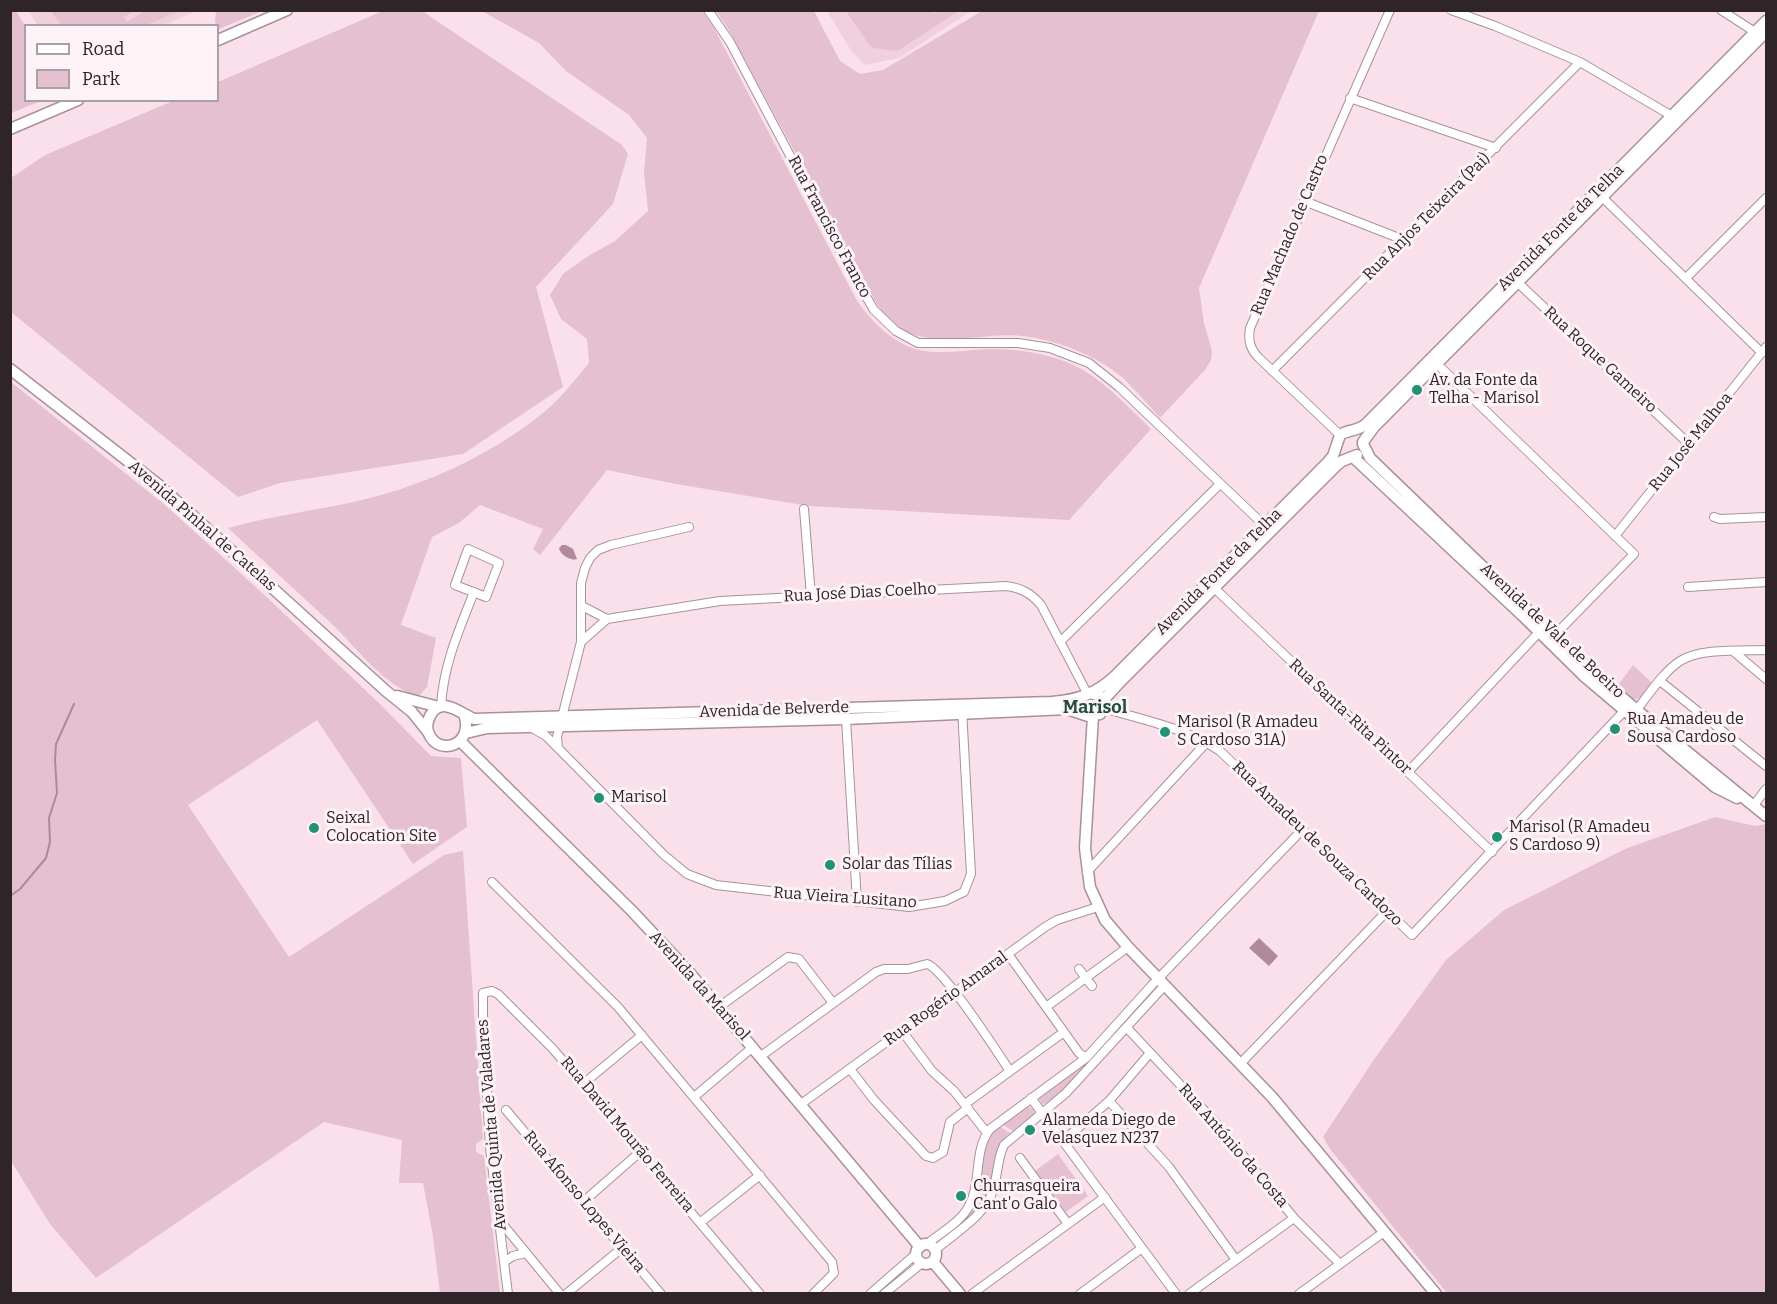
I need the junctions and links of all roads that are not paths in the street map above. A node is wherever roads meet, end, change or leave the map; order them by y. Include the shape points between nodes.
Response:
1 (287, 10) edge
2 (708, 10) edge
3 (1390, 10) edge
4 (1451, 10) edge
5 (1721, 10) edge
6 (1767, 21) edge
7 (1761, 34) edge
8 (219, 40) edge
9 (1580, 62) junction
10 (1350, 99) junction
11 (73, 102) edge
12 (1672, 116) junction
13 (10, 129) edge
14 (1496, 148) junction
15 (1599, 194) junction
16 (1767, 198) edge
17 (1304, 201) junction
18 (1404, 240) junction
19 (1686, 278) junction
20 (1515, 279) junction
21 (1764, 350) edge
22 (1434, 361) junction
23 (10, 369) edge
24 (1272, 371) junction
25 (1353, 431) junction
26 (1338, 439) junction
27 (1363, 443) junction
28 (1689, 444) junction
29 (1351, 457) junction
30 (1220, 484) junction
31 (804, 509) dead end
32 (1767, 517) edge
33 (1714, 518) dead end
34 (689, 527) dead end
35 (1267, 529) junction
36 (1615, 536) junction
37 (1767, 582) edge
38 (1211, 585) junction
39 (1688, 586) dead end
40 (474, 592) junction
41 (811, 596) junction
42 (582, 606) junction
43 (607, 620) junction
44 (1542, 629) junction
45 (1551, 638) junction
46 (581, 642) junction
47 (1060, 642) junction
48 (1767, 650) edge
49 (1733, 651) junction
50 (1767, 679) edge
51 (1660, 681) junction
52 (386, 691) junction
53 (1088, 695) junction
54 (1104, 705) junction
55 (440, 707) junction
56 (962, 709) junction
57 (1630, 711) junction
58 (464, 714) junction
59 (1089, 715) junction
60 (846, 719) junction
61 (561, 721) junction
62 (531, 727) junction
63 (428, 732) junction
64 (463, 737) junction
65 (1207, 742) junction
66 (558, 748) junction
67 (1767, 766) edge
68 (1408, 772) junction
69 (1767, 789) edge
70 (1754, 805) junction
71 (1767, 816) edge
72 (1303, 830) junction
73 (1492, 852) junction
74 (1087, 872) junction
75 (492, 882) dead end
76 (857, 902) junction
77 (1098, 907) junction
78 (1387, 911) junction
79 (1128, 947) junction
80 (1008, 954) junction
81 (1079, 969) dead end
82 (1086, 978) junction
83 (1162, 982) junction
84 (1092, 986) dead end
85 (483, 993) joint
86 (954, 993) junction
87 (833, 1003) junction
88 (719, 1007) junction
89 (1046, 1007) junction
90 (1127, 1028) junction
91 (902, 1031) junction
92 (1064, 1032) junction
93 (642, 1035) junction
94 (753, 1047) junction
95 (1150, 1053) junction
96 (761, 1056) junction
97 (1086, 1059) junction
98 (1240, 1064) junction
99 (850, 1069) junction
100 (1010, 1071) junction
101 (583, 1084) junction
102 (693, 1097) junction
103 (1031, 1098) junction
104 (1109, 1101) junction
105 (801, 1104) junction
106 (966, 1106) junction
107 (506, 1110) dead end
108 (1043, 1113) junction
109 (987, 1133) junction
110 (1063, 1141) junction
111 (640, 1152) junction
112 (1020, 1158) dead end
113 (760, 1175) junction
114 (1105, 1197) junction
115 (583, 1202) junction
116 (1294, 1218) junction
117 (499, 1220) junction
118 (701, 1222) junction
119 (1068, 1224) junction
120 (1384, 1232) junction
121 (622, 1248) junction
122 (1142, 1248) junction
123 (526, 1253) junction
124 (926, 1253) junction
125 (1236, 1260) junction
126 (504, 1262) junction
127 (1340, 1264) junction
128 (508, 1293) edge
129 (560, 1293) edge
130 (567, 1293) edge
131 (661, 1293) edge
132 (760, 1293) edge
133 (813, 1293) edge
134 (870, 1293) edge
135 (884, 1293) edge
136 (960, 1293) edge
137 (972, 1293) edge
138 (1080, 1293) edge
139 (1176, 1293) edge
140 (1189, 1293) edge
141 (1299, 1293) edge
142 (1436, 1293) edge

1 - 8 main road
2 - 30 street, Rua Francisco Franco via 730,42 874,310 896,331 918,343 1018,343 1050,348 1089,363
3 - 10 street, Rua Machado de Castro
4 - 9 street
5 - 7 street
6 - 7 main road, Avenida Fonte da Telha
7 - 12 main road, Avenida Fonte da Telha
7 - 15 main road, Avenida Fonte da Telha
9 - 12 street
9 - 14 street, Rua Anjos Teixeira (Pai)
10 - 14 street
10 - 17 street, Rua Machado de Castro
11 - 13 main road
12 - 15 main road, Avenida Fonte da Telha
14 - 18 street, Rua Anjos Teixeira (Pai)
15 - 19 street
15 - 20 main road, Avenida Fonte da Telha
16 - 19 street
17 - 18 street
17 - 24 street, Rua Machado de Castro via 1250,328 1253,352
18 - 24 street, Rua Anjos Teixeira (Pai)
19 - 21 street
20 - 22 main road, Avenida Fonte da Telha
20 - 28 street, Rua Roque Gameiro
21 - 28 street, Rua José Malhoa
22 - 25 main road, Avenida Fonte da Telha via 1366,424
22 - 27 main road, Avenida Fonte da Telha
22 - 36 street
23 - 52 main road, Avenida Pinhal de Catelas via 160,486
24 - 26 street, Rua Machado de Castro
25 - 26 main road, Avenida Fonte da Telha via 1344,432
25 - 27 main road
26 - 29 main road via 1340,453
26 - 35 main road, Avenida Fonte da Telha via 1333,456
27 - 29 main road, Avenida Fonte da Telha via 1360,452
27 - 44 main road, Avenida de Vale de Boeiro via 1370,459
28 - 36 street, Rua José Malhoa
29 - 35 main road, Avenida Fonte da Telha via 1337,465
29 - 44 main road, Avenida de Vale de Boeiro
30 - 35 street, Rua Francisco Franco
30 - 47 street
31 - 41 street
32 - 33 street
34 - 42 street via 598,550 585,568
35 - 38 main road, Avenida Fonte da Telha
36 - 45 street via 1634,554
37 - 39 street
38 - 53 main road, Avenida Fonte da Telha via 1114,677
38 - 54 main road, Avenida Fonte da Telha via 1106,697
38 - 68 street, Rua Santa-Rita Pintor
40 - 40 street via 455,585 468,549 499,562 486,597
40 - 55 street via 450,654
41 - 43 street, Rua José Dias Coelho via 720,601
41 - 47 street, Rua José Dias Coelho via 1006,585 1033,595
42 - 43 street
42 - 46 street
43 - 46 street
44 - 45 main road, Avenida de Vale de Boeiro
44 - 68 street
45 - 57 main road, Avenida de Vale de Boeiro
46 - 61 street
47 - 53 street, Rua José Dias Coelho
48 - 49 street, Rua Amadeu de Souza Cardozo
49 - 50 street
49 - 51 street, Rua Amadeu de Souza Cardozo via 1688,657 1675,664
51 - 57 street, Rua Amadeu de Souza Cardozo
51 - 67 street
52 - 55 main road, Avenida de Belverde
52 - 63 main road, Avenida Pinhal de Catelas via 412,712
53 - 54 main road via 1100,696
53 - 56 main road, Avenida de Belverde
53 - 59 main road via 1081,705
54 - 59 main road via 1100,714
54 - 65 street, Rua Amadeu de Souza Cardozo
55 - 58 main road, Avenida de Belverde via 454,707
55 - 63 main road via 429,718
56 - 59 main road, Avenida de Belverde via 1067,709
56 - 60 main road, Avenida de Belverde
56 - 61 main road, Avenida de Belverde
56 - 76 street, Rua Vieira Lusitano via 971,874 964,892 945,902 909,907
57 - 70 main road, Avenida de Vale de Boeiro
57 - 73 street, Rua Amadeu de Souza Cardozo
58 - 61 main road, Avenida de Belverde via 474,719
58 - 64 main road via 467,723
59 - 74 main road
60 - 61 main road, Avenida de Belverde
60 - 76 street
61 - 62 main road, Avenida de Belverde
61 - 66 street
62 - 64 main road, Avenida de Belverde via 487,728
62 - 66 street, Rua Vieira Lusitano
63 - 64 main road, Avenida de Belverde via 444,746
64 - 88 main road, Avenida da Marisol
65 - 72 street, Rua Amadeu de Souza Cardozo
65 - 74 street
66 - 76 street, Rua Vieira Lusitano via 687,874 716,885
68 - 73 street, Rua Santa-Rita Pintor
69 - 70 street
70 - 71 main road, Avenida de Vale de Boeiro
72 - 78 street, Rua Amadeu de Souza Cardozo
72 - 83 street
73 - 78 street, Rua Amadeu de Souza Cardozo via 1412,935
74 - 77 main road
75 - 93 street via 603,990
77 - 79 main road
77 - 80 street, Rua Rogério Amaral via 1051,923
78 - 98 street
79 - 82 street
79 - 83 main road
80 - 86 street, Rua Rogério Amaral
80 - 89 street
81 - 82 street
82 - 84 street
82 - 89 street
83 - 90 street
83 - 97 street via 1152,985
83 - 98 main road
85 - 101 street, Rua David Mourão Ferreira via 498,994
85 - 117 street, Avenida Quinta de Valadares via 490,1148
86 - 87 street via 936,969 927,964 880,970
86 - 91 street, Rua Rogério Amaral
86 - 100 street
87 - 88 street via 799,959 788,957
87 - 96 street
88 - 94 main road, Avenida da Marisol
89 - 92 street
90 - 95 street, Rua António da Costa
90 - 108 street
91 - 99 street, Rua Rogério Amaral
91 - 106 street via 932,1071
92 - 97 street
92 - 100 street
93 - 101 street
93 - 102 street
94 - 96 main road, Avenida da Marisol
94 - 102 street
95 - 104 street
95 - 116 street, Rua António da Costa via 1218,1125
96 - 105 main road, Avenida da Marisol
97 - 103 street
98 - 120 main road
99 - 105 street, Rua Rogério Amaral
99 - 106 street via 926,1156 933,1158 943,1152 950,1122
100 - 106 street
101 - 111 street, Rua David Mourão Ferreira
102 - 113 street
103 - 108 street
103 - 109 street
104 - 110 street
104 - 125 street via 1169,1167
105 - 124 main road, Avenida da Marisol
106 - 109 street
107 - 115 street, Rua Afonso Lopes Vieira
108 - 110 street
108 - 124 street via 1004,1145 993,1194 985,1206
109 - 124 street via 970,1205
110 - 114 street
111 - 115 street
111 - 118 street, Rua David Mourão Ferreira
112 - 119 street
113 - 118 street
113 - 133 street via 832,1262 831,1277
114 - 119 street
114 - 122 street
115 - 121 street, Rua Afonso Lopes Vieira
116 - 125 street
116 - 127 street, Rua António da Costa
117 - 123 street
117 - 126 street, Avenida Quinta de Valadares
118 - 132 street, Rua David Mourão Ferreira
119 - 137 street
120 - 127 street
120 - 142 main road
121 - 130 street
121 - 131 street, Rua Afonso Lopes Vieira
122 - 138 street
122 - 139 street
123 - 126 street
123 - 129 street
124 - 134 street
124 - 135 street
124 - 136 main road, Avenida da Marisol
125 - 140 street
126 - 128 street, Avenida Quinta de Valadares
127 - 141 street

